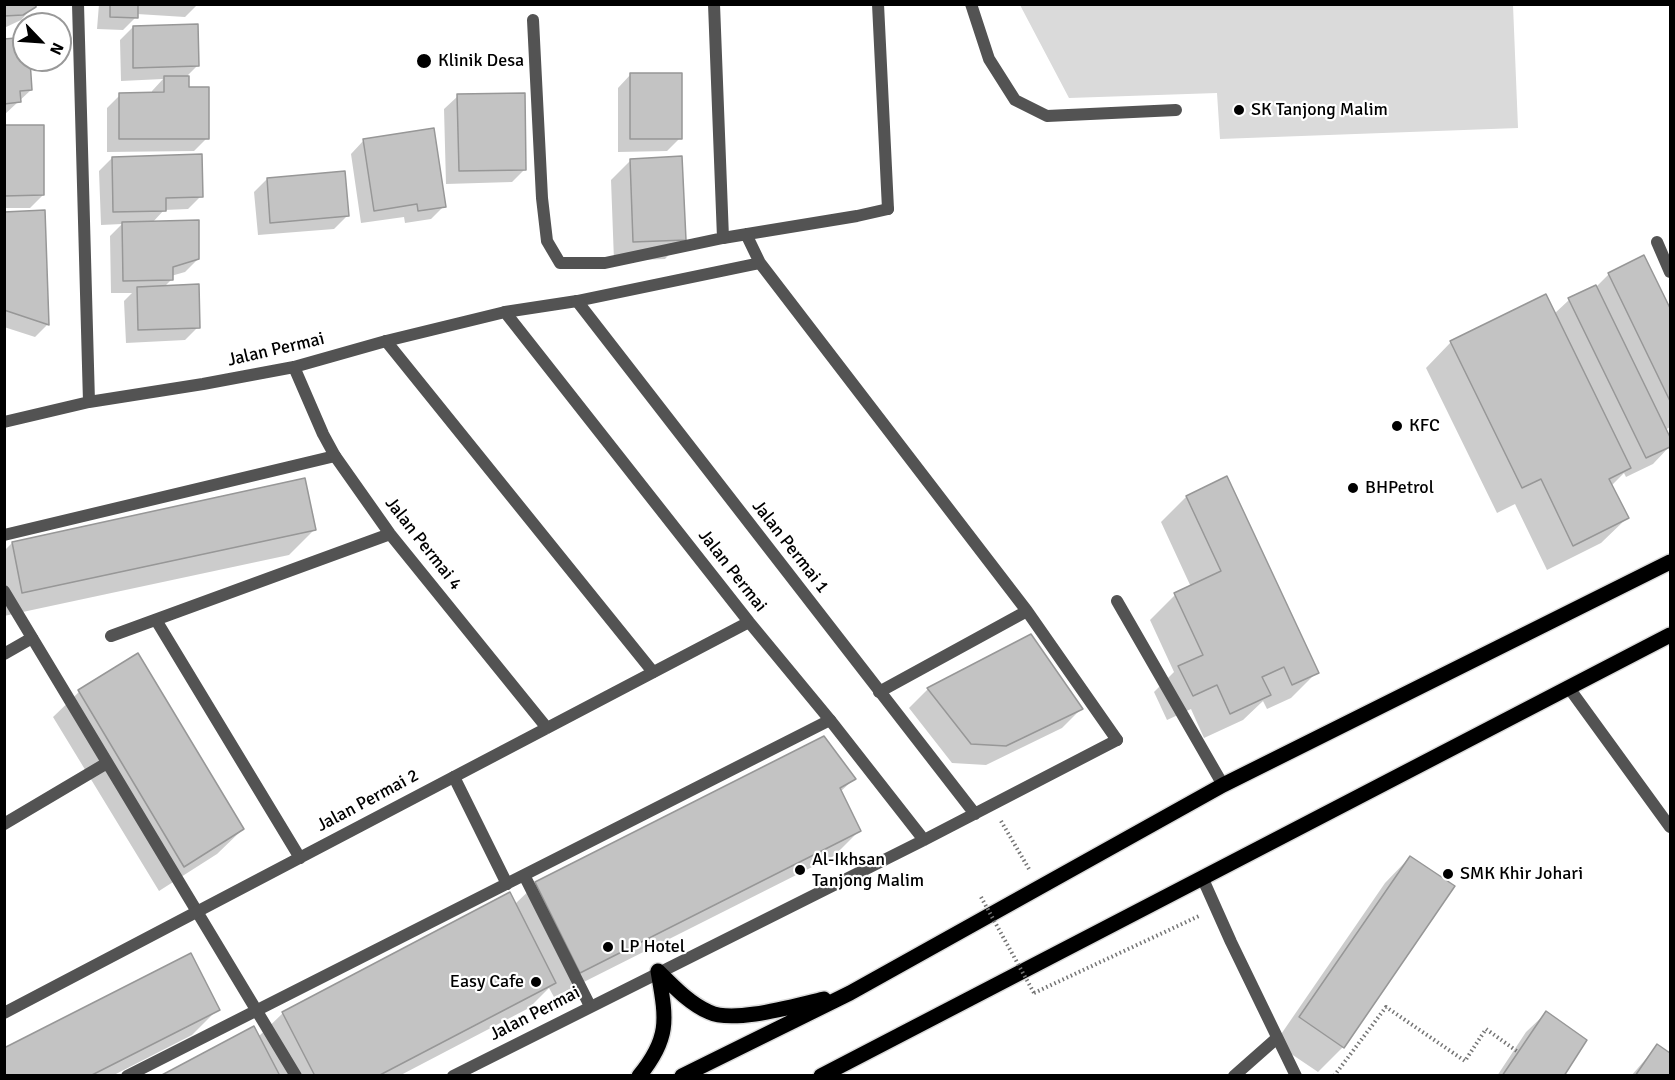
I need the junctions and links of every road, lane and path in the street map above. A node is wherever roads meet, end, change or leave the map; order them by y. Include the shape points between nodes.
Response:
1 (78, 4) edge
2 (714, 4) edge
3 (879, 4) edge
4 (971, 4) edge
5 (533, 20) dead end
6 (1176, 110) dead end
7 (746, 234) junction
8 (723, 238) junction
9 (1657, 242) dead end
10 (760, 262) junction
11 (1671, 272) edge
12 (577, 301) junction
13 (505, 312) junction
14 (386, 341) junction
15 (294, 367) junction
16 (89, 402) junction
17 (4, 422) edge
18 (335, 456) junction
19 (390, 534) junction
20 (4, 535) edge
21 (1671, 562) edge
22 (4, 591) edge
23 (1117, 601) dead end
24 (1027, 611) junction
25 (156, 620) junction
26 (749, 622) junction
27 (1671, 635) edge
28 (111, 636) dead end
29 (32, 638) junction
30 (4, 654) edge
31 (653, 672) junction
32 (1569, 688) junction
33 (879, 692) junction
34 (831, 720) junction
35 (547, 728) junction
36 (107, 763) junction
37 (454, 777) junction
38 (1223, 785) junction
39 (992, 805) junction
40 (975, 814) junction
41 (4, 824) edge
42 (1671, 827) edge
43 (924, 840) junction
44 (300, 858) junction
45 (1031, 873) dead end
46 (524, 875) junction
47 (1202, 877) junction
48 (507, 884) junction
49 (991, 892) dead end
50 (1216, 908) junction
51 (197, 912) junction
52 (658, 971) junction
53 (850, 993) junction
54 (590, 1006) junction
55 (257, 1010) junction
56 (4, 1013) edge
57 (1277, 1038) junction
58 (1518, 1052) dead end
59 (127, 1076) edge
60 (296, 1076) edge
61 (453, 1076) edge
62 (639, 1076) edge
63 (682, 1076) edge
64 (820, 1076) edge
65 (1234, 1076) edge
66 (1296, 1076) edge
67 (1334, 1076) edge

1 - 16 street
2 - 8 street
3 - 7 street via 888,208
4 - 6 street via 989,59 1015,100 1047,116
5 - 8 street via 542,198 547,241 560,262 605,263
7 - 8 street
7 - 10 street
9 - 11 street
10 - 12 street
10 - 24 street
12 - 13 street
12 - 33 street, Jalan Permai 1
13 - 14 street, Jalan Permai
13 - 26 street, Jalan Permai
14 - 15 street, Jalan Permai
14 - 31 street
15 - 16 street, Jalan Permai
15 - 18 street, Jalan Permai 4
16 - 17 street, Jalan Permai
18 - 19 street, Jalan Permai 4
18 - 20 street
19 - 25 street
19 - 35 street, Jalan Permai 4
21 - 38 main road
22 - 29 street
23 - 38 street
24 - 33 street
24 - 39 street via 1117,740
25 - 28 street
25 - 44 street
26 - 31 street, Jalan Permai 2
26 - 34 street, Jalan Permai
27 - 32 main road
29 - 30 street
29 - 36 street
31 - 35 street, Jalan Permai 2
32 - 42 street
32 - 47 main road
33 - 40 street, Jalan Permai 1
34 - 43 street, Jalan Permai
34 - 46 street
35 - 37 street, Jalan Permai 2
36 - 41 street
36 - 51 street
37 - 44 street, Jalan Permai 2
37 - 48 street
38 - 53 main road
39 - 40 street
39 - 45 path
40 - 43 street
43 - 52 street, Jalan Permai
44 - 51 street, Jalan Permai 2
46 - 48 street
46 - 54 street
47 - 50 street
47 - 64 main road
48 - 55 street
49 - 50 path, bridge via 981,897 1035,993
50 - 57 street
51 - 55 street
51 - 56 street, Jalan Permai 2
52 - 53 main road via 711,1014 748,1016
52 - 54 street, Jalan Permai
52 - 62 main road via 664,1030 654,1058
53 - 63 main road
54 - 61 street, Jalan Permai
55 - 59 street
55 - 60 street
57 - 65 street
57 - 66 street
58 - 67 path via 1486,1029 1465,1061 1386,1007

